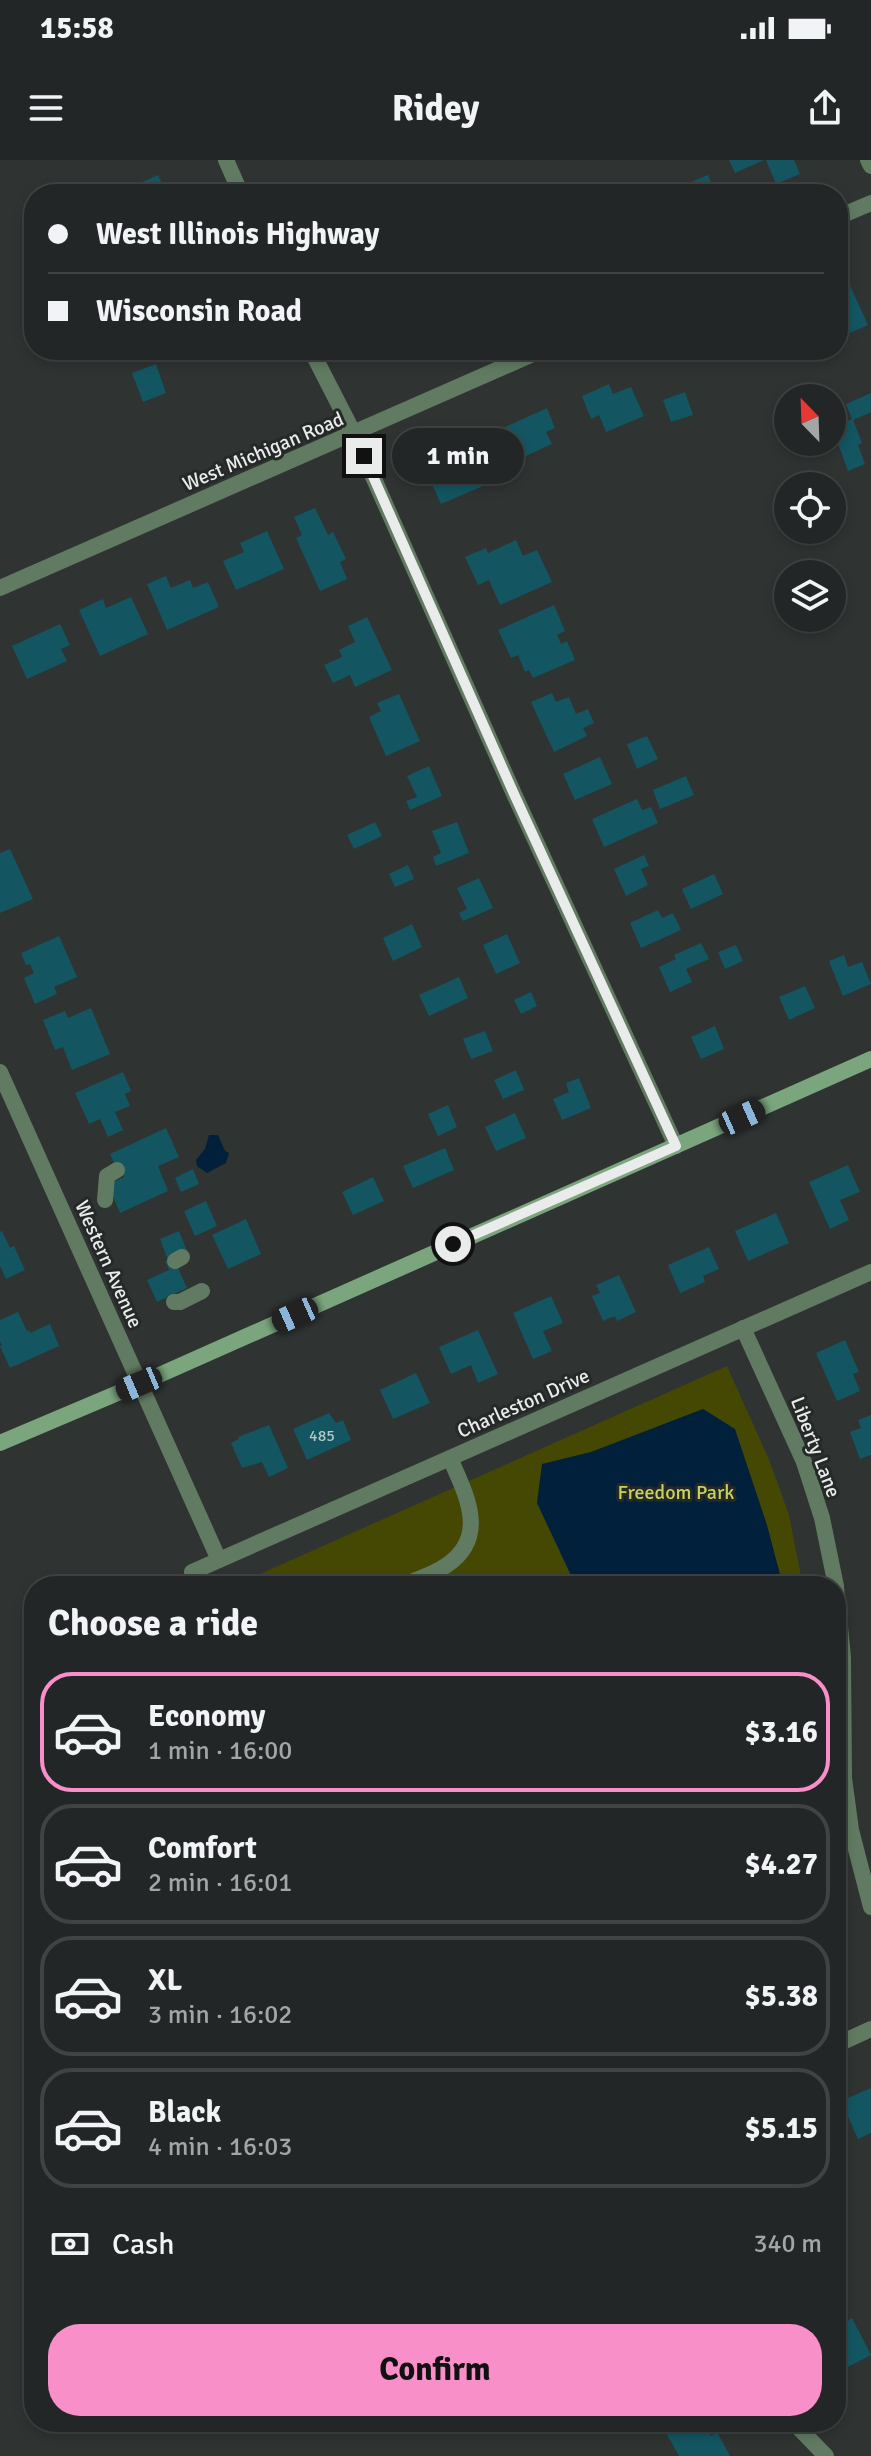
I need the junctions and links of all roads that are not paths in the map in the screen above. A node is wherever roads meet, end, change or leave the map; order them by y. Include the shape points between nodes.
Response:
1 (226, 160) edge
2 (868, 160) edge
3 (871, 166) edge
4 (237, 184) edge
5 (871, 203) edge
6 (848, 213) edge
7 (316, 360) edge
8 (520, 360) edge
9 (354, 434) junction
10 (0, 588) edge
11 (871, 1059) edge
12 (0, 1072) edge
13 (676, 1146) junction
14 (117, 1170) dead end
15 (105, 1200) dead end
16 (871, 1272) edge
17 (202, 1291) dead end
18 (174, 1302) dead end
19 (743, 1328) junction
20 (139, 1384) junction
21 (0, 1443) edge
22 (450, 1458) junction
23 (219, 1560) junction
24 (192, 1572) dead end
25 (422, 1576) edge
26 (834, 1576) edge
27 (846, 1793) edge
28 (871, 1907) edge
29 (871, 2029) edge
30 (846, 2040) edge
31 (803, 2432) edge
32 (826, 2456) edge

1 - 4 street
2 - 3 street
5 - 6 street
7 - 9 street
8 - 9 street, West Michigan Road
9 - 10 street, West Michigan Road
9 - 13 street
11 - 13 street
12 - 20 street, Western Avenue
13 - 20 street
14 - 15 street via 107,1176
16 - 19 street, Charleston Drive
17 - 18 street
19 - 22 street, Charleston Drive
19 - 26 street, Liberty Lane via 804,1462
20 - 21 street
20 - 23 street, Western Avenue
22 - 23 street, Charleston Drive
22 - 25 street via 472,1522 467,1544 449,1564
23 - 24 street, Charleston Drive
27 - 28 street, Liberty Lane
29 - 30 street
31 - 32 street

